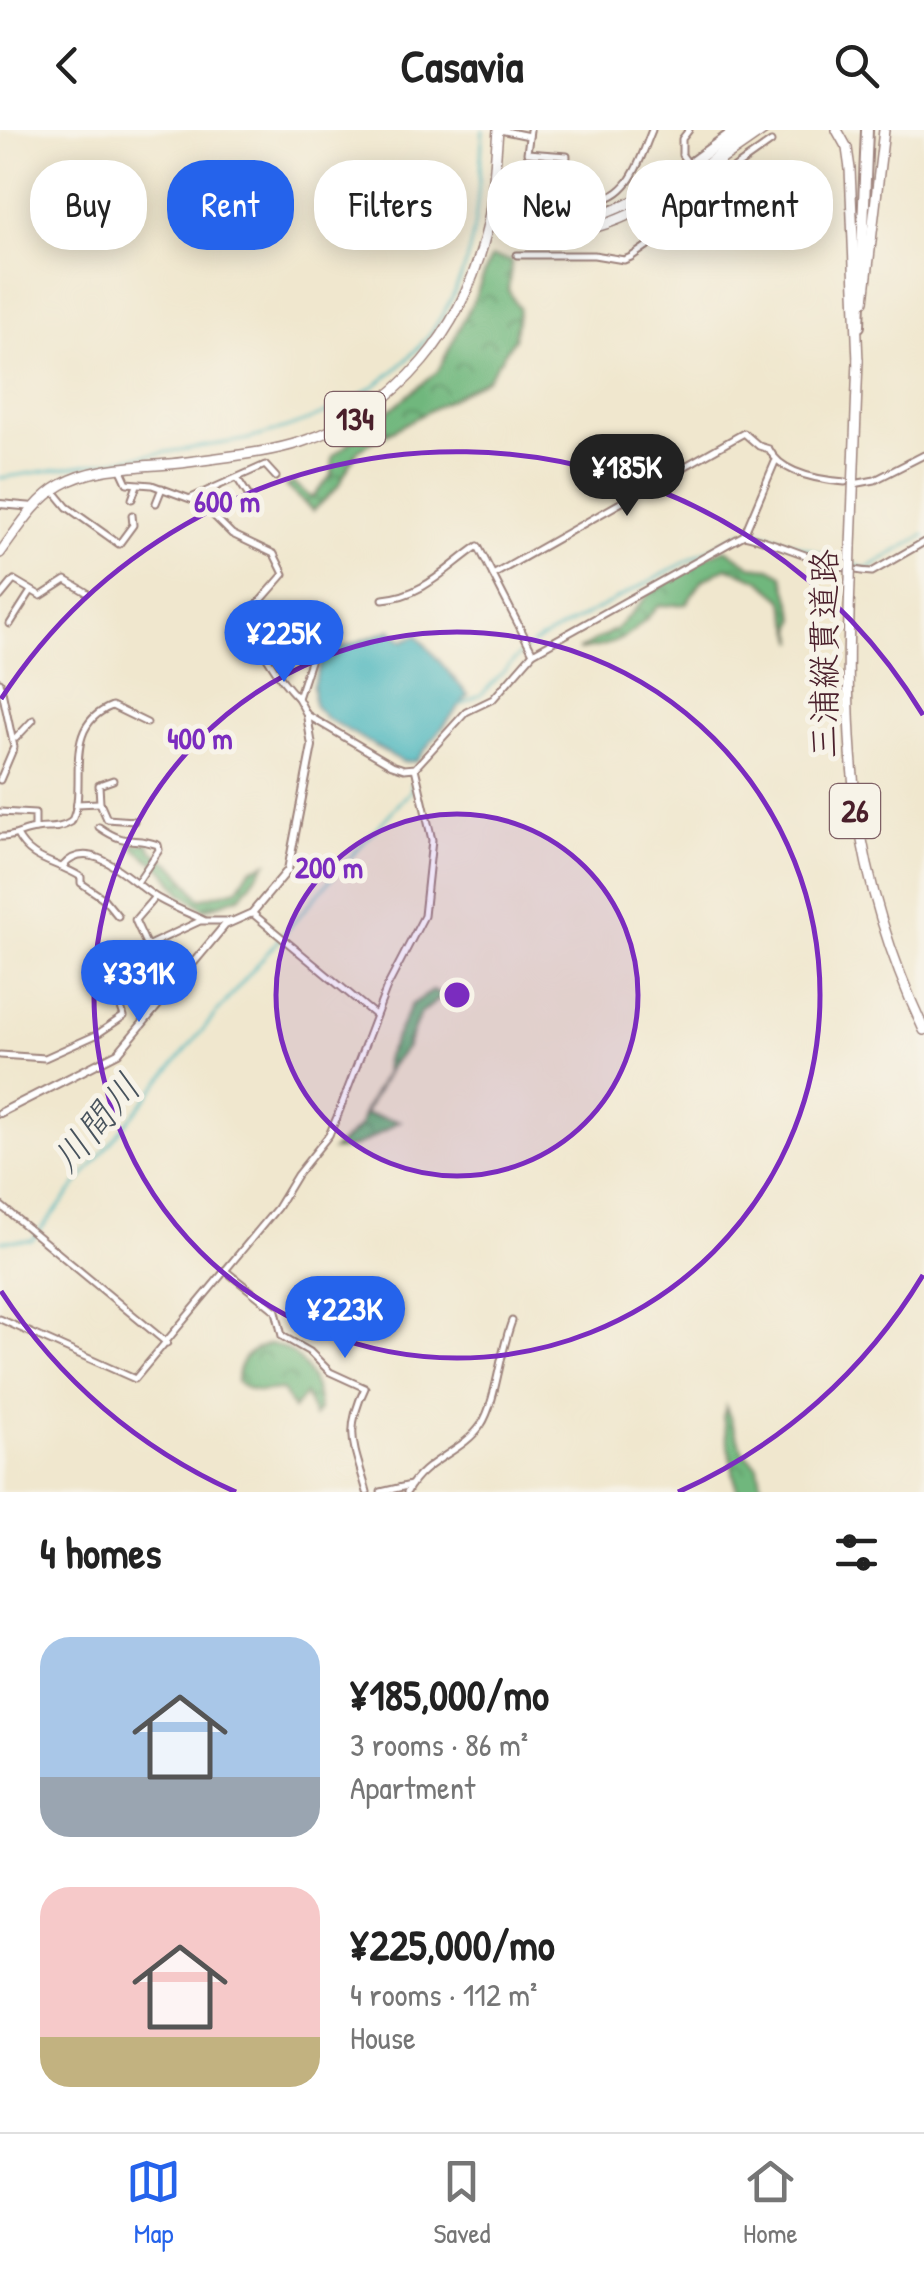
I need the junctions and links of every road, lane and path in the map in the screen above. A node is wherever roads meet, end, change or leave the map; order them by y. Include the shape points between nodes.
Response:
1 (499, 130) edge
2 (652, 130) edge
3 (690, 130) edge
4 (734, 130) edge
5 (749, 130) edge
6 (764, 130) edge
7 (837, 130) edge
8 (865, 130) edge
9 (884, 130) edge
10 (530, 133) edge
11 (771, 142) dead end
12 (496, 160) edge
13 (567, 160) edge
14 (685, 160) edge
15 (702, 160) edge
16 (707, 160) edge
17 (713, 160) edge
18 (745, 160) edge
19 (606, 198) edge
20 (487, 229) edge
21 (640, 250) edge
22 (517, 255) dead end
23 (859, 326) joint
24 (858, 356) junction
25 (924, 455) edge
26 (775, 462) junction
27 (121, 470) junction
28 (276, 477) dead end
29 (237, 478) junction
30 (846, 482) dead end
31 (859, 483) dead end
32 (137, 486) junction
33 (162, 488) junction
34 (53, 490) junction
35 (192, 498) junction
36 (132, 499) dead end
37 (252, 501) dead end
38 (156, 503) dead end
39 (0, 504) edge
40 (35, 508) junction
41 (132, 516) dead end
42 (744, 535) junction
43 (924, 542) edge
44 (0, 553) edge
45 (493, 575) junction
46 (31, 591) junction
47 (86, 592) dead end
48 (0, 597) edge
49 (384, 599) dead end
50 (10, 624) dead end
51 (313, 652) dead end
52 (532, 653) junction
53 (0, 682) edge
54 (298, 698) junction
55 (307, 715) junction
56 (34, 720) dead end
57 (147, 722) dead end
58 (14, 741) junction
59 (415, 768) junction
60 (0, 780) edge
61 (113, 780) dead end
62 (100, 803) junction
63 (78, 804) junction
64 (0, 812) edge
65 (134, 821) dead end
66 (98, 827) dead end
67 (35, 829) junction
68 (17, 835) junction
69 (0, 837) edge
70 (63, 866) junction
71 (137, 882) junction
72 (154, 898) junction
73 (252, 912) junction
74 (118, 916) dead end
75 (204, 920) junction
76 (232, 921) junction
77 (146, 944) junction
78 (375, 1015) junction
79 (924, 1030) edge
80 (0, 1055) edge
81 (0, 1113) edge
82 (0, 1205) edge
83 (226, 1272) junction
84 (0, 1319) edge
85 (512, 1321) dead end
86 (167, 1342) junction
87 (410, 1484) junction
88 (367, 1492) edge
89 (381, 1492) edge
90 (407, 1492) edge

1 - 10 street
1 - 12 main road, 134
2 - 19 street via 628,186
3 - 14 street, bridge via 682,139
4 - 15 highway
5 - 16 highway
6 - 17 main road
7 - 24 main road, 26 via 850,169
8 - 23 highway, 26
9 - 24 main road
10 - 13 street via 527,154
11 - 18 street
20 - 27 main road, 134 via 469,286 443,335 375,406 325,434 278,449
21 - 22 street via 624,260
23 - 24 main road, 三浦縦貫道路 / 26
24 - 79 main road, 三浦縦貫道路 / 26, bridge via 848,726 856,816 881,925
25 - 31 street
26 - 30 street
26 - 42 street
26 - 45 street via 770,450 744,432
27 - 32 street via 127,484
27 - 34 main road, 134 via 74,478
28 - 29 street via 266,465
29 - 35 street
29 - 37 street
32 - 33 street
32 - 36 street
33 - 35 street
33 - 38 street
34 - 40 main road, 134
34 - 41 street via 119,544
35 - 54 street via 232,534 280,563 284,574 249,614 250,625
39 - 40 street
40 - 44 main road, 134
42 - 43 street via 872,572
42 - 52 street
45 - 49 street via 478,546 422,588
45 - 52 street
46 - 47 street via 46,594 66,580
46 - 48 street via 14,580
46 - 50 street
51 - 54 street
52 - 59 street via 493,699 466,712
53 - 58 street
54 - 55 street
55 - 59 street via 392,765
55 - 73 street via 312,746 293,853 288,870
56 - 58 street
57 - 63 street via 112,706 98,716 82,737
58 - 60 street
59 - 78 street via 432,840 427,902
61 - 62 street via 99,785
62 - 63 street
62 - 65 street via 108,819
63 - 67 street via 66,826
64 - 67 street via 35,814
66 - 71 street via 126,843 158,845
67 - 68 street
68 - 69 street
68 - 70 street via 30,854
70 - 71 street via 94,855
70 - 74 street
71 - 72 street
72 - 75 street
72 - 77 street via 135,920
73 - 76 street
73 - 78 street
75 - 76 street
75 - 77 street
76 - 81 street via 118,1054
77 - 80 street via 116,994 124,1016 44,1058
78 - 83 street via 329,1135
82 - 86 street
83 - 86 street
83 - 88 street via 276,1311 282,1336 330,1372 365,1388 352,1419 353,1450
84 - 86 street via 134,1379
85 - 87 street via 480,1427
87 - 89 street
87 - 90 street

